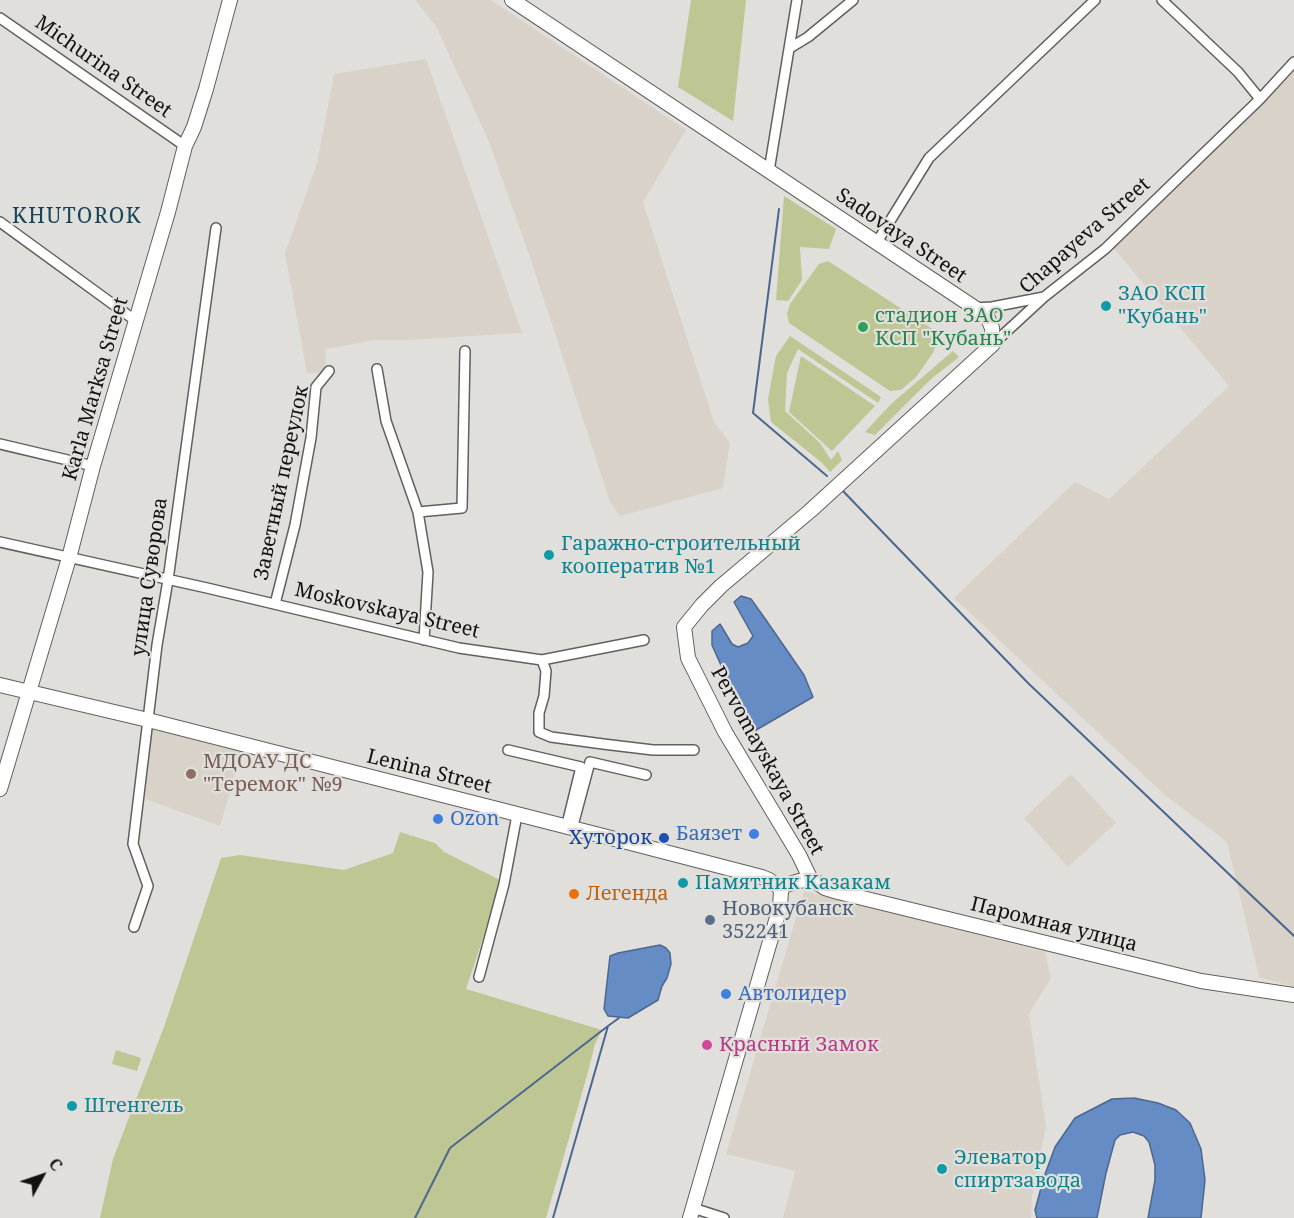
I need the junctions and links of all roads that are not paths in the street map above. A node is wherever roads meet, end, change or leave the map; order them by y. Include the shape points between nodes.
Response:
1 (230, 0) edge
2 (512, 0) edge
3 (797, 0) edge
4 (853, 0) edge
5 (1095, 0) edge
6 (1162, 0) edge
7 (0, 18) edge
8 (790, 48) junction
9 (1294, 62) edge
10 (1260, 99) junction
11 (185, 146) junction
12 (769, 171) junction
13 (0, 222) edge
14 (216, 228) dead end
15 (877, 242) junction
16 (1044, 297) junction
17 (975, 308) junction
18 (136, 321) junction
19 (993, 345) junction
20 (465, 351) dead end
21 (377, 369) dead end
22 (329, 371) dead end
23 (0, 444) edge
24 (93, 466) junction
25 (418, 512) junction
26 (0, 542) edge
27 (69, 558) junction
28 (168, 580) junction
29 (275, 604) junction
30 (684, 627) joint
31 (424, 640) junction
32 (644, 640) dead end
33 (542, 660) junction
34 (0, 685) edge
35 (29, 692) junction
36 (148, 720) junction
37 (508, 750) dead end
38 (694, 750) dead end
39 (646, 775) dead end
40 (0, 789) edge
41 (517, 815) junction
42 (569, 828) junction
43 (810, 878) junction
44 (779, 887) junction
45 (134, 927) dead end
46 (478, 976) dead end
47 (1294, 995) edge
48 (692, 1213) edge
49 (724, 1218) edge

1 - 11 main road, Karla Marksa Street via 206,89
2 - 12 main road, Sadovaya Street
3 - 8 street
4 - 8 street
5 - 15 street via 929,158
6 - 10 street via 1238,72
7 - 11 street, Michurina Street
8 - 12 street
9 - 10 street, Chapayeva Street
10 - 16 street, Chapayeva Street via 1105,249
11 - 18 main road, Karla Marksa Street
12 - 15 main road, Sadovaya Street
13 - 18 street
14 - 28 street, улица Суворова
15 - 17 main road, Sadovaya Street
16 - 17 street
16 - 19 street, Chapayeva Street
17 - 19 main road, Sadovaya Street via 987,316
18 - 24 main road, Karla Marksa Street
19 - 30 main road, Chapayeva Street via 722,586
20 - 25 street via 462,508
21 - 25 street via 386,421
22 - 29 street, Заветный переулок via 316,387 295,525
23 - 24 street
24 - 27 main road, Karla Marksa Street
25 - 31 street via 428,572
26 - 27 street, Moskovskaya Street
27 - 28 street, Moskovskaya Street
27 - 35 main road, Karla Marksa Street
28 - 29 street, Moskovskaya Street
28 - 36 street, улица Суворова
29 - 31 street, Moskovskaya Street
30 - 43 main road, Pervomayskaya Street via 688,658 725,732
31 - 33 street, Moskovskaya Street
32 - 33 street, Moskovskaya Street
33 - 38 street via 546,671 539,732 551,737 653,750
34 - 35 main road, Lenina Street
35 - 36 main road, Lenina Street
35 - 40 main road, Karla Marksa Street
36 - 41 main road, Lenina Street
36 - 45 street, улица Суворова via 133,844 148,886
37 - 42 street via 581,767
39 - 42 street via 590,762
41 - 42 main road, Lenina Street
41 - 46 street via 504,884
42 - 44 main road, Lenina Street via 762,877
43 - 44 main road
43 - 47 main road, Паромная улица via 838,892 1201,981
44 - 48 main road via 780,909
48 - 49 street

